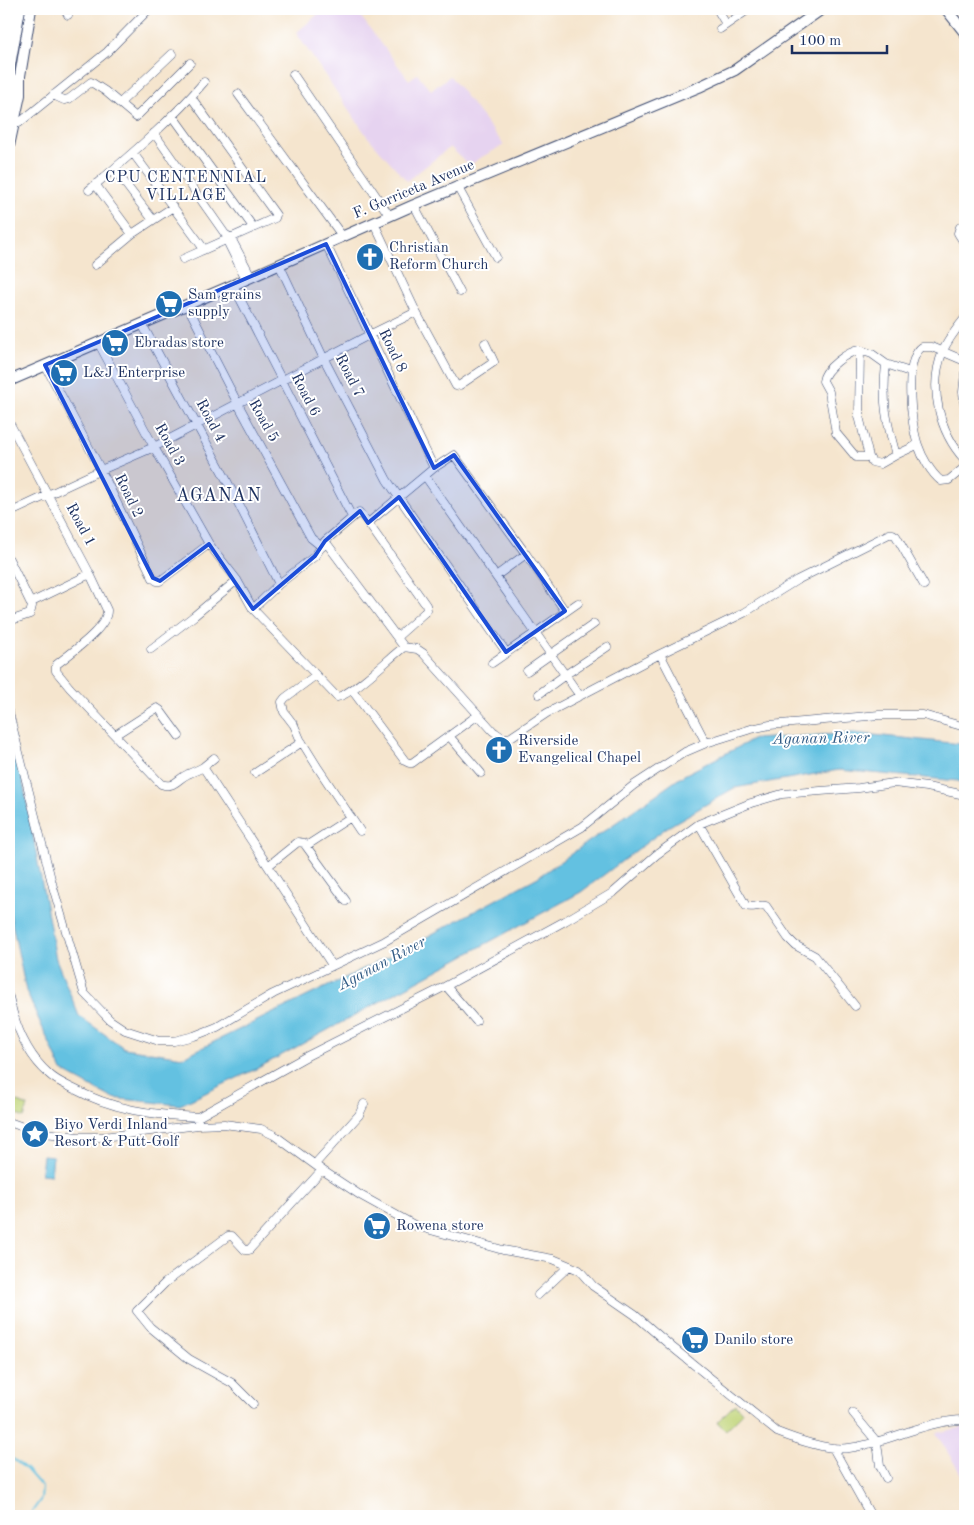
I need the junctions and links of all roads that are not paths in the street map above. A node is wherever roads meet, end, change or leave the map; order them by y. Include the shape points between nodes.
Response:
1 (20, 9) edge
2 (31, 9) edge
3 (149, 9) edge
4 (716, 9) edge
5 (750, 9) edge
6 (822, 9) edge
7 (946, 9) edge
8 (965, 33) edge
9 (10, 50) edge
10 (25, 51) junction
11 (172, 54) dead end
12 (190, 63) dead end
13 (9, 71) edge
14 (293, 74) dead end
15 (204, 82) dead end
16 (238, 94) dead end
17 (53, 95) junction
18 (191, 97) junction
19 (120, 103) junction
20 (172, 115) junction
21 (14, 122) junction
22 (154, 133) junction
23 (9, 146) edge
24 (133, 153) junction
25 (114, 169) junction
26 (95, 184) junction
27 (458, 186) junction
28 (89, 190) dead end
29 (414, 205) junction
30 (173, 207) junction
31 (389, 216) junction
32 (153, 220) junction
33 (374, 223) junction
34 (965, 224) edge
35 (253, 226) junction
36 (132, 234) junction
37 (227, 237) junction
38 (343, 237) junction
39 (326, 244) junction
40 (965, 244) edge
41 (386, 247) junction
42 (204, 250) junction
43 (367, 256) dead end
44 (496, 257) dead end
45 (183, 259) dead end
46 (279, 264) junction
47 (95, 265) dead end
48 (249, 278) junction
49 (233, 285) junction
50 (460, 292) dead end
51 (187, 305) junction
52 (416, 312) junction
53 (965, 318) edge
54 (142, 324) junction
55 (369, 335) junction
56 (98, 342) junction
57 (485, 343) dead end
58 (860, 350) junction
59 (943, 352) junction
60 (324, 358) junction
61 (965, 361) edge
62 (886, 364) junction
63 (45, 365) junction
64 (910, 372) junction
65 (965, 374) edge
66 (282, 380) junction
67 (9, 381) edge
68 (238, 404) junction
69 (965, 410) edge
70 (9, 422) edge
71 (196, 424) junction
72 (918, 445) junction
73 (154, 447) junction
74 (896, 455) junction
75 (869, 457) junction
76 (965, 460) edge
77 (965, 467) edge
78 (434, 468) junction
79 (100, 470) junction
80 (425, 476) junction
81 (48, 495) junction
82 (399, 497) junction
83 (9, 513) edge
84 (352, 517) junction
85 (368, 523) junction
86 (209, 544) junction
87 (323, 544) junction
88 (526, 554) junction
89 (9, 559) edge
90 (90, 574) junction
91 (496, 576) junction
92 (237, 580) junction
93 (279, 584) junction
94 (924, 585) dead end
95 (30, 603) junction
96 (578, 603) dead end
97 (253, 609) junction
98 (565, 612) junction
99 (9, 621) edge
100 (594, 624) dead end
101 (536, 632) junction
102 (397, 637) junction
103 (404, 647) junction
104 (607, 647) dead end
105 (151, 649) dead end
106 (506, 652) junction
107 (551, 653) junction
108 (660, 654) junction
109 (492, 663) dead end
110 (527, 671) dead end
111 (316, 675) junction
112 (566, 675) junction
113 (352, 690) junction
114 (539, 694) dead end
115 (580, 696) junction
116 (9, 713) edge
117 (478, 715) junction
118 (965, 727) edge
119 (115, 736) junction
120 (179, 736) dead end
121 (449, 736) junction
122 (302, 742) junction
123 (706, 743) junction
124 (214, 758) dead end
125 (203, 767) junction
126 (255, 773) dead end
127 (481, 773) dead end
128 (965, 795) edge
129 (351, 817) junction
130 (699, 824) junction
131 (360, 832) dead end
132 (306, 846) junction
133 (268, 866) junction
134 (346, 901) dead end
135 (332, 965) junction
136 (446, 986) junction
137 (9, 997) edge
138 (856, 1006) dead end
139 (476, 1021) dead end
140 (364, 1104) dead end
141 (198, 1121) junction
142 (9, 1122) edge
143 (315, 1164) junction
144 (322, 1170) junction
145 (569, 1266) junction
146 (538, 1295) dead end
147 (253, 1404) dead end
148 (853, 1413) dead end
149 (965, 1420) edge
150 (877, 1442) junction
151 (833, 1448) junction
152 (886, 1478) dead end
153 (871, 1516) edge

1 - 9 main road
2 - 10 main road
3 - 17 street via 107,52
4 - 5 street via 723,26
6 - 27 main road, F. Gorriceta Avenue via 735,70
7 - 8 main road
9 - 10 main road
9 - 13 main road
10 - 21 main road
11 - 19 street
12 - 19 street via 136,117
14 - 31 street
15 - 18 street
16 - 38 street
17 - 19 street via 64,100 91,82
17 - 21 street via 19,123
18 - 20 street
18 - 35 street via 276,215
20 - 22 street
20 - 35 street
21 - 23 main road
22 - 24 street
22 - 37 street
24 - 25 street
24 - 30 street
25 - 26 street
25 - 32 street
26 - 28 street
26 - 36 street
27 - 29 main road, F. Gorriceta Avenue
27 - 44 street
29 - 31 main road, F. Gorriceta Avenue
29 - 50 street
30 - 32 street
30 - 42 street
31 - 33 main road, F. Gorriceta Avenue
32 - 36 street
33 - 38 main road, F. Gorriceta Avenue
33 - 41 street
34 - 40 street via 958,233
35 - 37 street
36 - 47 street
37 - 42 street
37 - 48 street
38 - 39 main road, F. Gorriceta Avenue
39 - 46 main road, F. Gorriceta Avenue
39 - 55 street, Road 8
41 - 43 street
41 - 52 street
42 - 45 street
46 - 48 main road, F. Gorriceta Avenue
46 - 60 street, Road 7
48 - 49 main road, F. Gorriceta Avenue
49 - 51 main road, F. Gorriceta Avenue
49 - 66 street, Road 6
51 - 54 main road, F. Gorriceta Avenue
51 - 68 street, Road 5
52 - 55 street
52 - 57 street via 456,386 494,362
53 - 59 street
54 - 56 main road, F. Gorriceta Avenue
54 - 71 street, Road 4
55 - 60 street
55 - 78 street, Road 8
56 - 63 main road, F. Gorriceta Avenue
56 - 73 street, Road 3
58 - 62 street
58 - 75 street via 858,416
58 - 75 street via 840,359 826,372 822,381 829,392 836,434 856,457
59 - 61 street
59 - 64 street via 932,347 916,350
59 - 76 street via 937,380 938,408 947,434
60 - 66 street
60 - 82 street, Road 7 via 386,480
62 - 64 street
62 - 74 street via 885,414
63 - 67 main road, F. Gorriceta Avenue
63 - 79 street, Road 2
64 - 72 street via 912,419
65 - 69 street
66 - 68 street
66 - 84 street, Road 6
68 - 71 street
68 - 87 street, Road 5 via 311,538
70 - 81 street, Road 1
71 - 73 street
71 - 93 street, Road 4
72 - 74 street
72 - 77 street via 940,481 949,480
73 - 79 street
73 - 86 street, Road 3
74 - 75 street via 880,464 872,462
78 - 80 street
78 - 88 street via 454,455
79 - 81 street
79 - 86 street, Road 2 via 157,581
80 - 82 street
80 - 91 street
81 - 83 street
81 - 90 street, Road 1
82 - 85 street
82 - 106 street, Road 7
84 - 85 street via 359,512
84 - 87 street
85 - 102 street via 426,605 427,610
86 - 92 street, Road 3
87 - 93 street via 315,556
87 - 102 street, Road 5
88 - 91 street
88 - 98 street
89 - 95 street
90 - 95 street
90 - 119 street, Road 1 via 107,615 87,640 55,668
91 - 101 street
92 - 97 street, Road 3
92 - 105 street
93 - 97 street
94 - 108 street via 896,536 889,534 798,580 744,613
95 - 99 street via 30,614
96 - 98 street
97 - 111 street, Road 3
98 - 101 street
100 - 107 street
101 - 106 street
101 - 107 street
102 - 103 street, Road 5
103 - 113 street
103 - 117 street via 423,653
104 - 112 street
106 - 109 street
107 - 110 street
107 - 112 street
108 - 115 street
108 - 123 street
111 - 113 street, Road 3 via 337,697
111 - 122 street via 282,702 284,712
112 - 114 street
112 - 115 street
113 - 121 street via 409,763
115 - 117 street via 506,738 502,738
116 - 135 street via 80,982 84,993 110,1020 125,1030 159,1041 174,1041 217,1027
117 - 121 street
118 - 123 street via 923,715 879,715 751,728
119 - 120 street via 157,708
119 - 125 street via 161,784 174,785
121 - 127 street
122 - 126 street
122 - 129 street
123 - 135 street via 660,768 582,827 385,941
124 - 125 street
125 - 133 street
128 - 130 street via 894,783 782,794 751,802
129 - 131 street
129 - 132 street
130 - 136 street via 656,855 614,892
130 - 138 street via 746,906 766,906 788,938 815,956
132 - 133 street via 298,842
132 - 134 street
133 - 135 street
136 - 139 street
136 - 141 street via 307,1056
137 - 141 street via 22,1039 48,1074 58,1081 112,1106
140 - 143 street via 359,1115
141 - 142 street via 103,1137 37,1132
141 - 143 street via 261,1129 274,1134
143 - 144 street
144 - 145 street via 416,1226 503,1250 553,1258
144 - 147 street via 249,1250 228,1236 165,1282 137,1311 150,1327 189,1360 232,1383
145 - 146 street
145 - 151 street via 579,1270 593,1286 635,1315 777,1432
148 - 150 street
149 - 150 street via 950,1420
150 - 151 street via 847,1449
150 - 152 street via 880,1466
151 - 153 street

